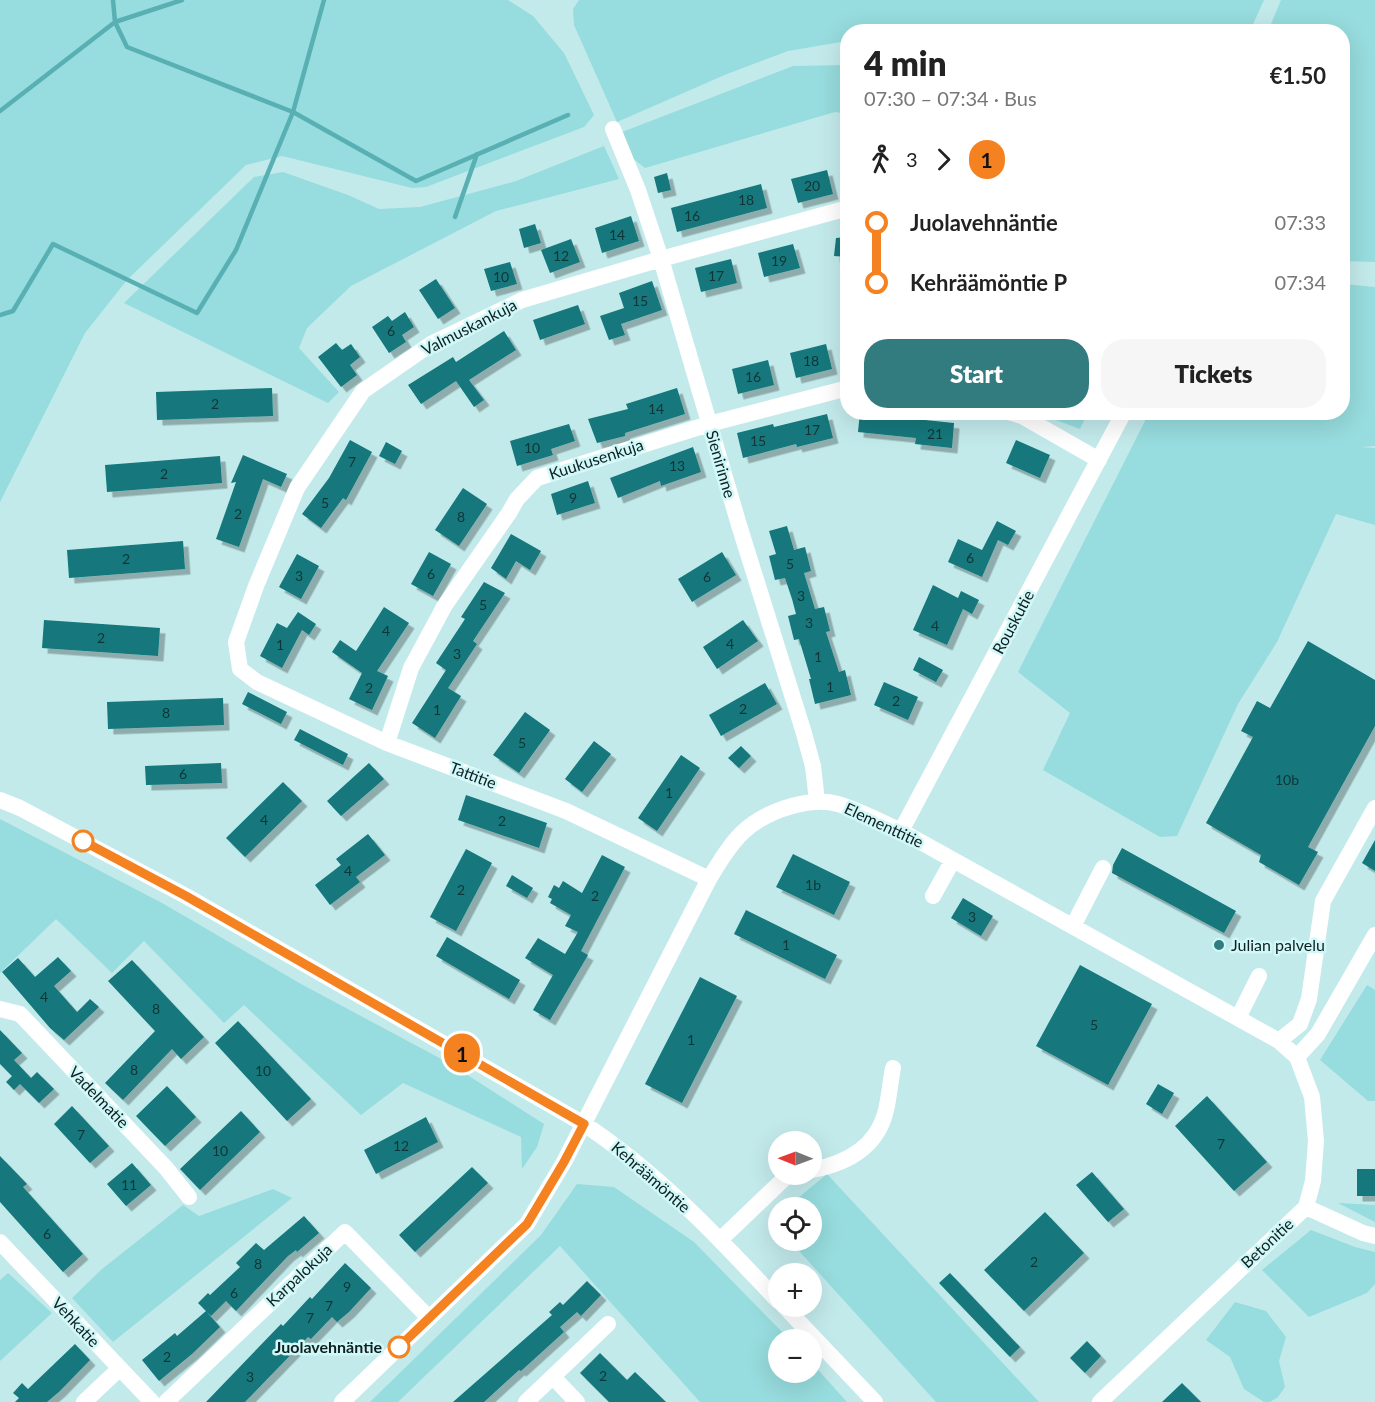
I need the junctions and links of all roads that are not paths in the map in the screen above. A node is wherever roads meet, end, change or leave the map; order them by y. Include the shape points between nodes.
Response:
1 (613, 129) dead end
2 (840, 210) edge
3 (661, 259) junction
4 (840, 390) edge
5 (1029, 420) edge
6 (1120, 420) edge
7 (709, 424) junction
8 (1099, 460) junction
9 (240, 669) joint
10 (387, 743) junction
11 (0, 800) edge
12 (817, 801) junction
13 (1375, 808) edge
14 (901, 831) junction
15 (954, 860) junction
16 (1103, 868) dead end
17 (708, 879) junction
18 (933, 896) dead end
19 (1073, 926) junction
20 (1375, 935) edge
21 (1259, 976) dead end
22 (0, 1009) edge
23 (1238, 1018) junction
24 (1280, 1041) junction
25 (1297, 1058) junction
26 (892, 1068) dead end
27 (584, 1124) junction
28 (822, 1167) edge
29 (778, 1185) edge
30 (189, 1197) dead end
31 (1306, 1207) junction
32 (1375, 1236) edge
33 (720, 1240) junction
34 (0, 1242) edge
35 (768, 1290) edge
36 (794, 1317) edge
37 (429, 1318) junction
38 (608, 1324) dead end
39 (119, 1369) junction
40 (553, 1377) junction
41 (84, 1402) edge
42 (152, 1402) edge
43 (166, 1402) edge
44 (342, 1402) edge
45 (526, 1402) edge
46 (577, 1402) edge
47 (875, 1402) edge
48 (1100, 1402) edge

1 - 3 street, Sienirinne
2 - 3 street, Valmuskankuja
3 - 7 street, Sienirinne
3 - 9 street, Valmuskankuja via 522,300 431,344 363,392 297,488 236,642
4 - 7 street, Kuukusenkuja
5 - 8 street
6 - 8 street, Rouskutie
7 - 10 street, Kuukusenkuja via 537,478 517,499 445,605 411,668
7 - 12 street, Sienirinne via 803,730
8 - 14 street, Rouskutie
9 - 10 street, Tattitie via 256,682
10 - 17 street, Tattitie via 566,811
11 - 27 street, Kehräämöntie via 186,896
12 - 14 street, Elementtitie via 838,804
12 - 17 street, Elementtitie via 772,812 751,823 731,843
13 - 24 street via 1323,901 1309,999 1300,1024
14 - 15 street, Elementtitie
15 - 18 street
15 - 19 street, Elementtitie
16 - 19 street
17 - 27 street, Elementtitie
19 - 23 street, Elementtitie
20 - 25 street via 1318,1034
21 - 23 street
22 - 30 street, Vadelmatie via 20,1014
23 - 24 street, Elementtitie
24 - 25 street, Betonitie
25 - 31 street, Betonitie via 1312,1097 1316,1141 1313,1181
26 - 28 street via 884,1116 870,1143 849,1160
27 - 33 street, Kehräämöntie via 645,1168
27 - 37 street, Elementtitie via 527,1224
29 - 33 street
31 - 32 street
31 - 48 street, Betonitie
33 - 35 street, Kehräämöntie
34 - 39 street, Vehkatie
36 - 47 street
37 - 43 street, Karpalokuja via 345,1232
37 - 44 street, Elementtitie
38 - 40 street
39 - 41 street
39 - 42 street, Vehkatie
40 - 45 street
40 - 46 street

